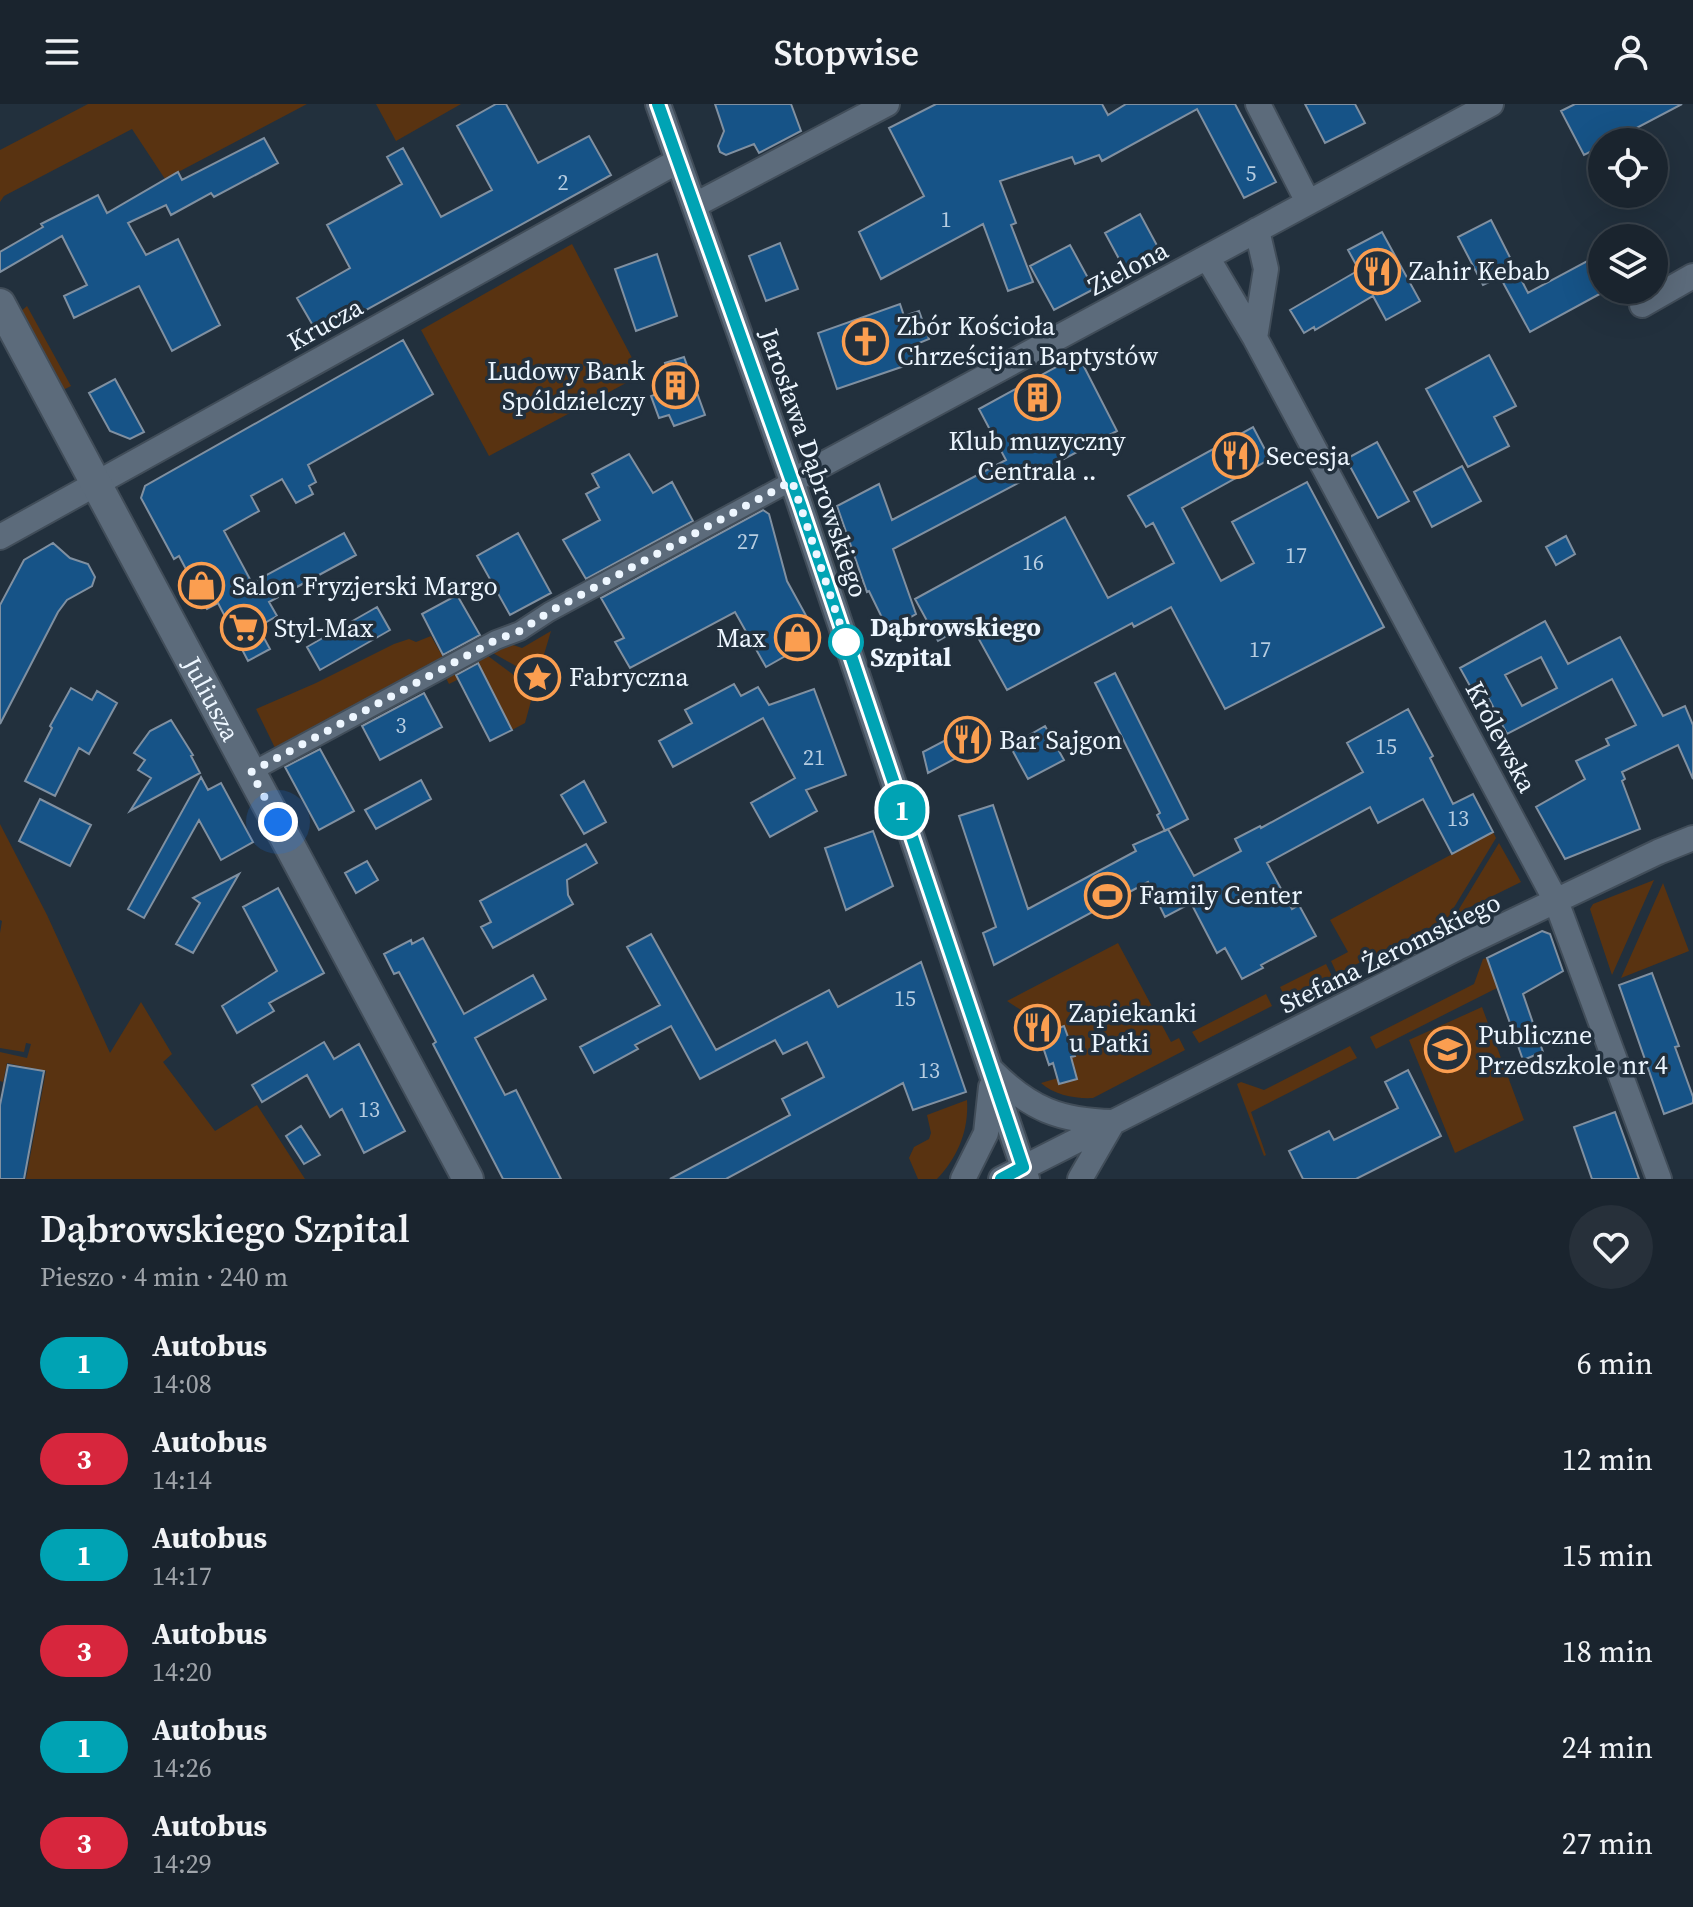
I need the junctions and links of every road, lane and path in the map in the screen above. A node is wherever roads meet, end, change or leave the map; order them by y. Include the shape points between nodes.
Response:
1 (658, 104) edge
2 (887, 104) edge
3 (1258, 104) edge
4 (1491, 104) edge
5 (678, 161) junction
6 (1308, 202) junction
7 (695, 205) junction
8 (1257, 230) junction
9 (1207, 257) junction
10 (1693, 276) edge
11 (0, 304) edge
12 (1642, 305) dead end
13 (1255, 338) junction
14 (792, 481) junction
15 (96, 483) junction
16 (0, 537) edge
17 (251, 772) junction
18 (1693, 838) edge
19 (1556, 901) junction
20 (991, 1069) junction
21 (1113, 1122) junction
22 (1025, 1173) edge
23 (468, 1179) edge
24 (963, 1179) edge
25 (1001, 1179) edge
26 (1080, 1179) edge
27 (1659, 1179) edge

1 - 5 street, Jarosława Dąbrowskiego
2 - 7 street
3 - 6 street
4 - 6 street, Zielona
5 - 7 street, Jarosława Dąbrowskiego
5 - 15 street, Krucza
6 - 8 street, Zielona
7 - 14 street, Jarosława Dąbrowskiego
8 - 9 street, Zielona
8 - 13 street via 1266,260
9 - 13 street, Królewska
9 - 14 street, Zielona
10 - 12 street
11 - 15 street, Juliusza
13 - 19 street, Królewska
14 - 17 street
14 - 20 street, Jarosława Dąbrowskiego
15 - 16 street, Krucza
15 - 17 street, Juliusza
17 - 23 street, Juliusza
18 - 19 street, Stefana Żeromskiego
19 - 21 street, Stefana Żeromskiego
19 - 27 street, Królewska
20 - 21 street, Jarosława Dąbrowskiego via 1028,1103 1059,1115
20 - 22 street, Jarosława Dąbrowskiego
20 - 24 street via 986,1133
21 - 22 street, Stefana Żeromskiego
21 - 26 street
22 - 25 street, Stefana Żeromskiego

